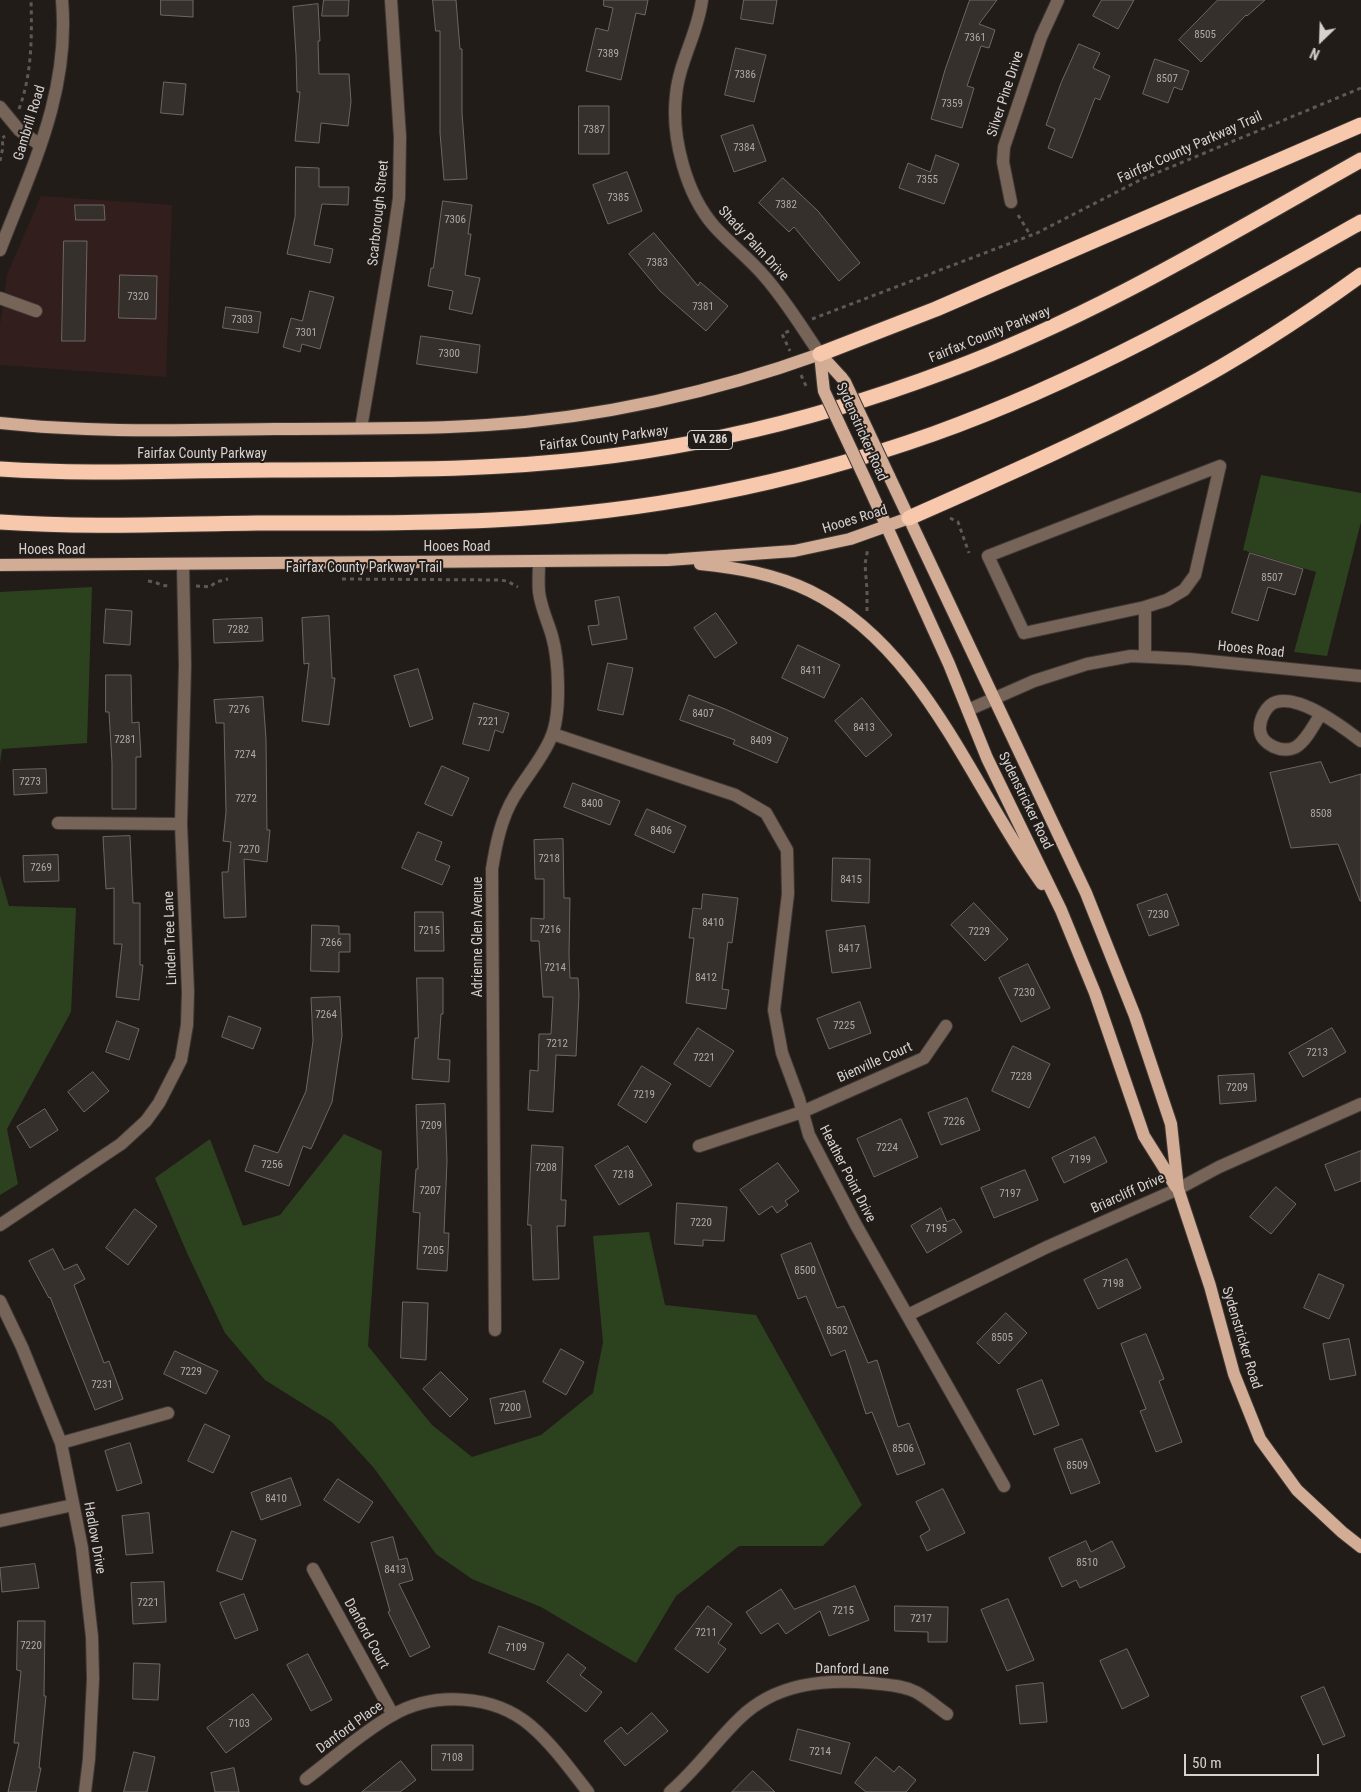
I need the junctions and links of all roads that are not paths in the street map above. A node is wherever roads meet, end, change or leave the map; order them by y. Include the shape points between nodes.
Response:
1 (62, 0) edge
2 (390, 0) edge
3 (702, 0) edge
4 (1058, 0) edge
5 (0, 107) edge
6 (1361, 125) edge
7 (40, 145) junction
8 (1361, 160) edge
9 (1011, 202) road end
10 (1361, 222) edge
11 (0, 250) edge
12 (1361, 276) edge
13 (0, 298) edge
14 (36, 310) dead end
15 (820, 354) junction
16 (0, 423) edge
17 (361, 428) junction
18 (0, 469) edge
19 (909, 518) junction
20 (0, 522) edge
21 (886, 527) junction
22 (668, 560) junction
23 (539, 562) junction
24 (183, 564) junction
25 (0, 565) edge
26 (1145, 607) junction
27 (1145, 656) junction
28 (1361, 676) edge
29 (994, 698) junction
30 (968, 710) junction
31 (1321, 714) junction
32 (552, 734) junction
33 (1361, 741) edge
34 (58, 823) dead end
35 (181, 824) junction
36 (1061, 910) junction
37 (946, 1026) dead end
38 (1361, 1104) edge
39 (802, 1112) junction
40 (699, 1146) dead end
41 (1178, 1189) junction
42 (0, 1225) edge
43 (0, 1302) edge
44 (908, 1315) junction
45 (495, 1330) dead end
46 (168, 1413) dead end
47 (61, 1443) junction
48 (1004, 1486) dead end
49 (74, 1505) junction
50 (0, 1521) edge
51 (1361, 1547) edge
52 (313, 1569) dead end
53 (947, 1714) dead end
54 (393, 1715) junction
55 (306, 1779) dead end
56 (85, 1792) edge
57 (588, 1792) edge
58 (670, 1792) edge

1 - 7 street, Gambrill Road via 60,72
2 - 17 street, Scarborough Street via 400,137 399,198
3 - 15 street, Shady Palm Drive via 676,95 677,142 686,173 705,215 767,279
4 - 9 street, Silver Pine Drive via 1041,37 1004,147 1002,162
5 - 7 street via 19,130
6 - 15 highway via 936,309
7 - 11 street, Gambrill Road
8 - 18 highway, Fairfax County Parkway / VA 286 via 1145,282 1016,344 918,382 768,427 701,442 605,457 503,466 99,471
10 - 20 highway via 1188,320 1058,384 932,434 769,482 650,504 494,520 418,523
12 - 19 highway via 1269,338 1176,392 1060,451
13 - 14 street
15 - 17 main road via 737,381 585,414 486,425
15 - 19 main road, Sydenstricker Road, bridge via 845,382
15 - 21 main road, Sydenstricker Road, bridge via 824,391
16 - 17 main road via 128,430
19 - 21 main road, Hooes Road
19 - 29 main road, Sydenstricker Road
21 - 22 main road, Hooes Road via 831,544 794,551
21 - 30 main road, Sydenstricker Road
22 - 23 main road, Hooes Road
22 - 36 main road via 730,567 779,579 823,598 869,631 910,676 965,759 1018,852
23 - 24 main road, Hooes Road
23 - 32 street, Adrienne Glen Avenue via 539,593 558,668
24 - 25 main road, Hooes Road
24 - 35 street, Linden Tree Lane via 185,665
26 - 26 street via 1184,590 1195,575 1220,466 988,556 1024,634
26 - 27 street
27 - 28 street, Hooes Road
27 - 29 street, Hooes Road via 1119,657 1087,664 1034,680
29 - 30 street, Hooes Road
29 - 41 main road, Sydenstricker Road via 1086,892 1136,1016 1171,1124
30 - 36 main road, Sydenstricker Road via 987,758
31 - 31 street via 1306,705 1276,702 1266,709 1260,730 1264,740 1274,747 1294,748
31 - 33 street
32 - 39 street, Heather Point Drive via 735,795 766,814 787,850 788,894 774,1010 782,1053
32 - 45 street, Adrienne Glen Avenue via 537,764 514,796 497,839 492,869
34 - 35 street
35 - 42 street, Linden Tree Lane via 188,992 181,1060 146,1121 121,1144
36 - 41 main road, Sydenstricker Road via 1095,993 1144,1136
37 - 39 street, Bienville Court via 924,1058
38 - 41 street, Briarcliff Drive via 1218,1167
39 - 40 street, Bienville Court
39 - 44 street, Heather Point Drive via 809,1135
41 - 44 street, Briarcliff Drive
41 - 51 main road, Sydenstricker Road via 1210,1286 1234,1374 1260,1439 1297,1490
43 - 47 street, Hadlow Drive
44 - 48 street, Heather Point Drive
46 - 47 street
47 - 49 street, Hadlow Drive
49 - 50 street
49 - 56 street, Hadlow Drive via 92,1637 93,1679
52 - 54 street, Danford Court
53 - 58 street, Danford Lane via 915,1692 893,1685 828,1682 787,1689 765,1699 741,1717 702,1762
54 - 55 street, Danford Place
54 - 57 street, Danford Place via 444,1700 473,1701 504,1709 530,1725 553,1747

